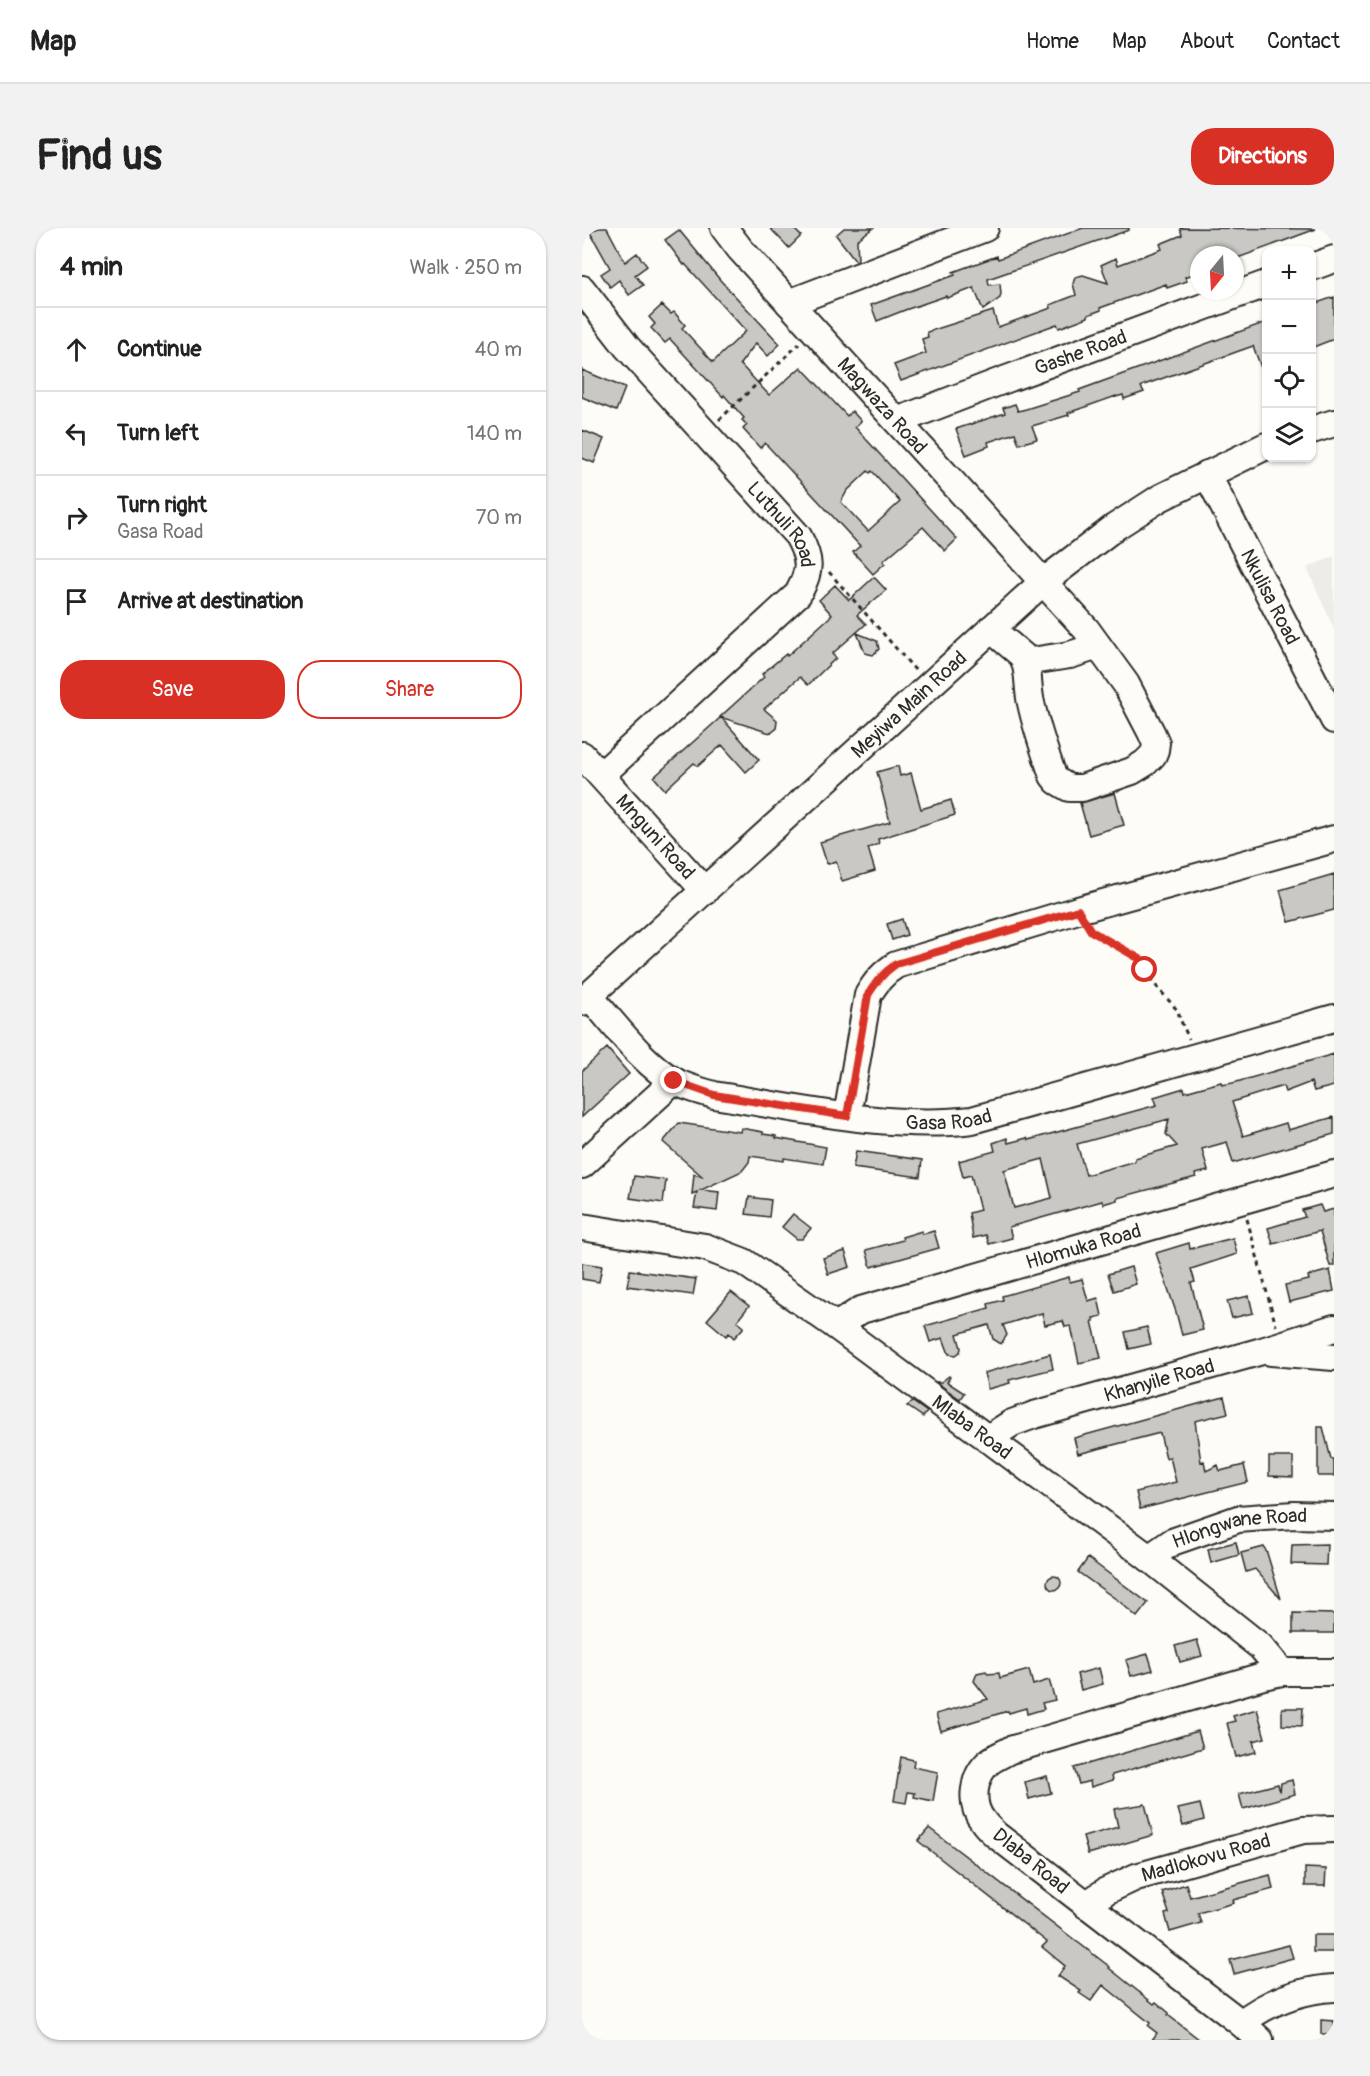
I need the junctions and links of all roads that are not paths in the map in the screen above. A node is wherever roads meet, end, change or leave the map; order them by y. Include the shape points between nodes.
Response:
1 (724, 228) edge
2 (986, 228) edge
3 (930, 237) edge
4 (1334, 259) edge
5 (1316, 265) edge
6 (1262, 285) edge
7 (582, 289) edge
8 (789, 303) junction
9 (589, 311) edge
10 (897, 421) junction
11 (1334, 423) edge
12 (1316, 428) edge
13 (1262, 448) edge
14 (1207, 474) junction
15 (1043, 582) junction
16 (991, 629) junction
17 (1098, 646) junction
18 (1025, 662) junction
19 (1334, 720) edge
20 (582, 755) edge
21 (601, 775) junction
22 (1334, 839) edge
23 (705, 891) junction
24 (585, 999) edge
25 (1334, 1018) edge
26 (674, 1081) junction
27 (847, 1116) junction
28 (582, 1166) edge
29 (1334, 1174) edge
30 (582, 1227) edge
31 (836, 1326) junction
32 (1334, 1328) edge
33 (1272, 1348) junction
34 (1334, 1357) edge
35 (987, 1440) junction
36 (1334, 1516) edge
37 (1149, 1558) junction
38 (1282, 1672) junction
39 (1334, 1672) edge
40 (1334, 1829) edge
41 (1086, 1905) junction
42 (1334, 1988) edge
43 (1240, 2023) junction
44 (1260, 2040) edge

1 - 8 street, Magwaza Road
2 - 3 street
3 - 8 street
4 - 5 street
6 - 10 street, Gashe Road
7 - 9 street, Luthuli Road
8 - 10 street, Magwaza Road
9 - 21 street, Luthuli Road via 627,347 798,536 809,568 798,594
10 - 15 street, Magwaza Road
11 - 12 street
13 - 14 street, Meyiwa Main Road
14 - 15 street, Meyiwa Main Road via 1115,527
14 - 19 street, Nkulisa Road
15 - 16 street, Meyiwa Main Road
15 - 17 street, Magwaza Road
16 - 18 street
16 - 23 street, Meyiwa Main Road
17 - 18 street
17 - 18 street, Magwaza Road via 1126,684 1156,742 1153,756 1145,763 1082,788 1069,788 1053,776 1030,702
20 - 21 street, Mnguni Road
21 - 23 street, Mnguni Road
22 - 27 street via 896,964 876,981 868,995
23 - 24 street, Meyiwa Main Road
24 - 26 street, Gasa Road
25 - 27 street, Gasa Road via 972,1119 942,1124
26 - 27 street, Gasa Road via 714,1095
26 - 28 street
29 - 31 street, Hlomuka Road via 861,1310
30 - 31 street, Mlaba Road via 722,1252 744,1262
31 - 35 street, Mlaba Road
32 - 33 street, Khanyile Road
33 - 34 street
33 - 35 street, Khanyile Road via 1034,1414
35 - 37 street, Mlaba Road
36 - 37 street, Hlongwane Road via 1238,1519 1172,1542
37 - 38 street, Mlaba Road via 1261,1647
38 - 39 street
38 - 41 street, Dlaba Road via 1010,1750 990,1761 979,1774 974,1789 981,1820
40 - 41 street, Madlokovu Road via 1303,1830 1136,1877
41 - 43 street, Dlaba Road
42 - 43 street via 1294,1995 1259,2009
43 - 44 street, Dlaba Road

